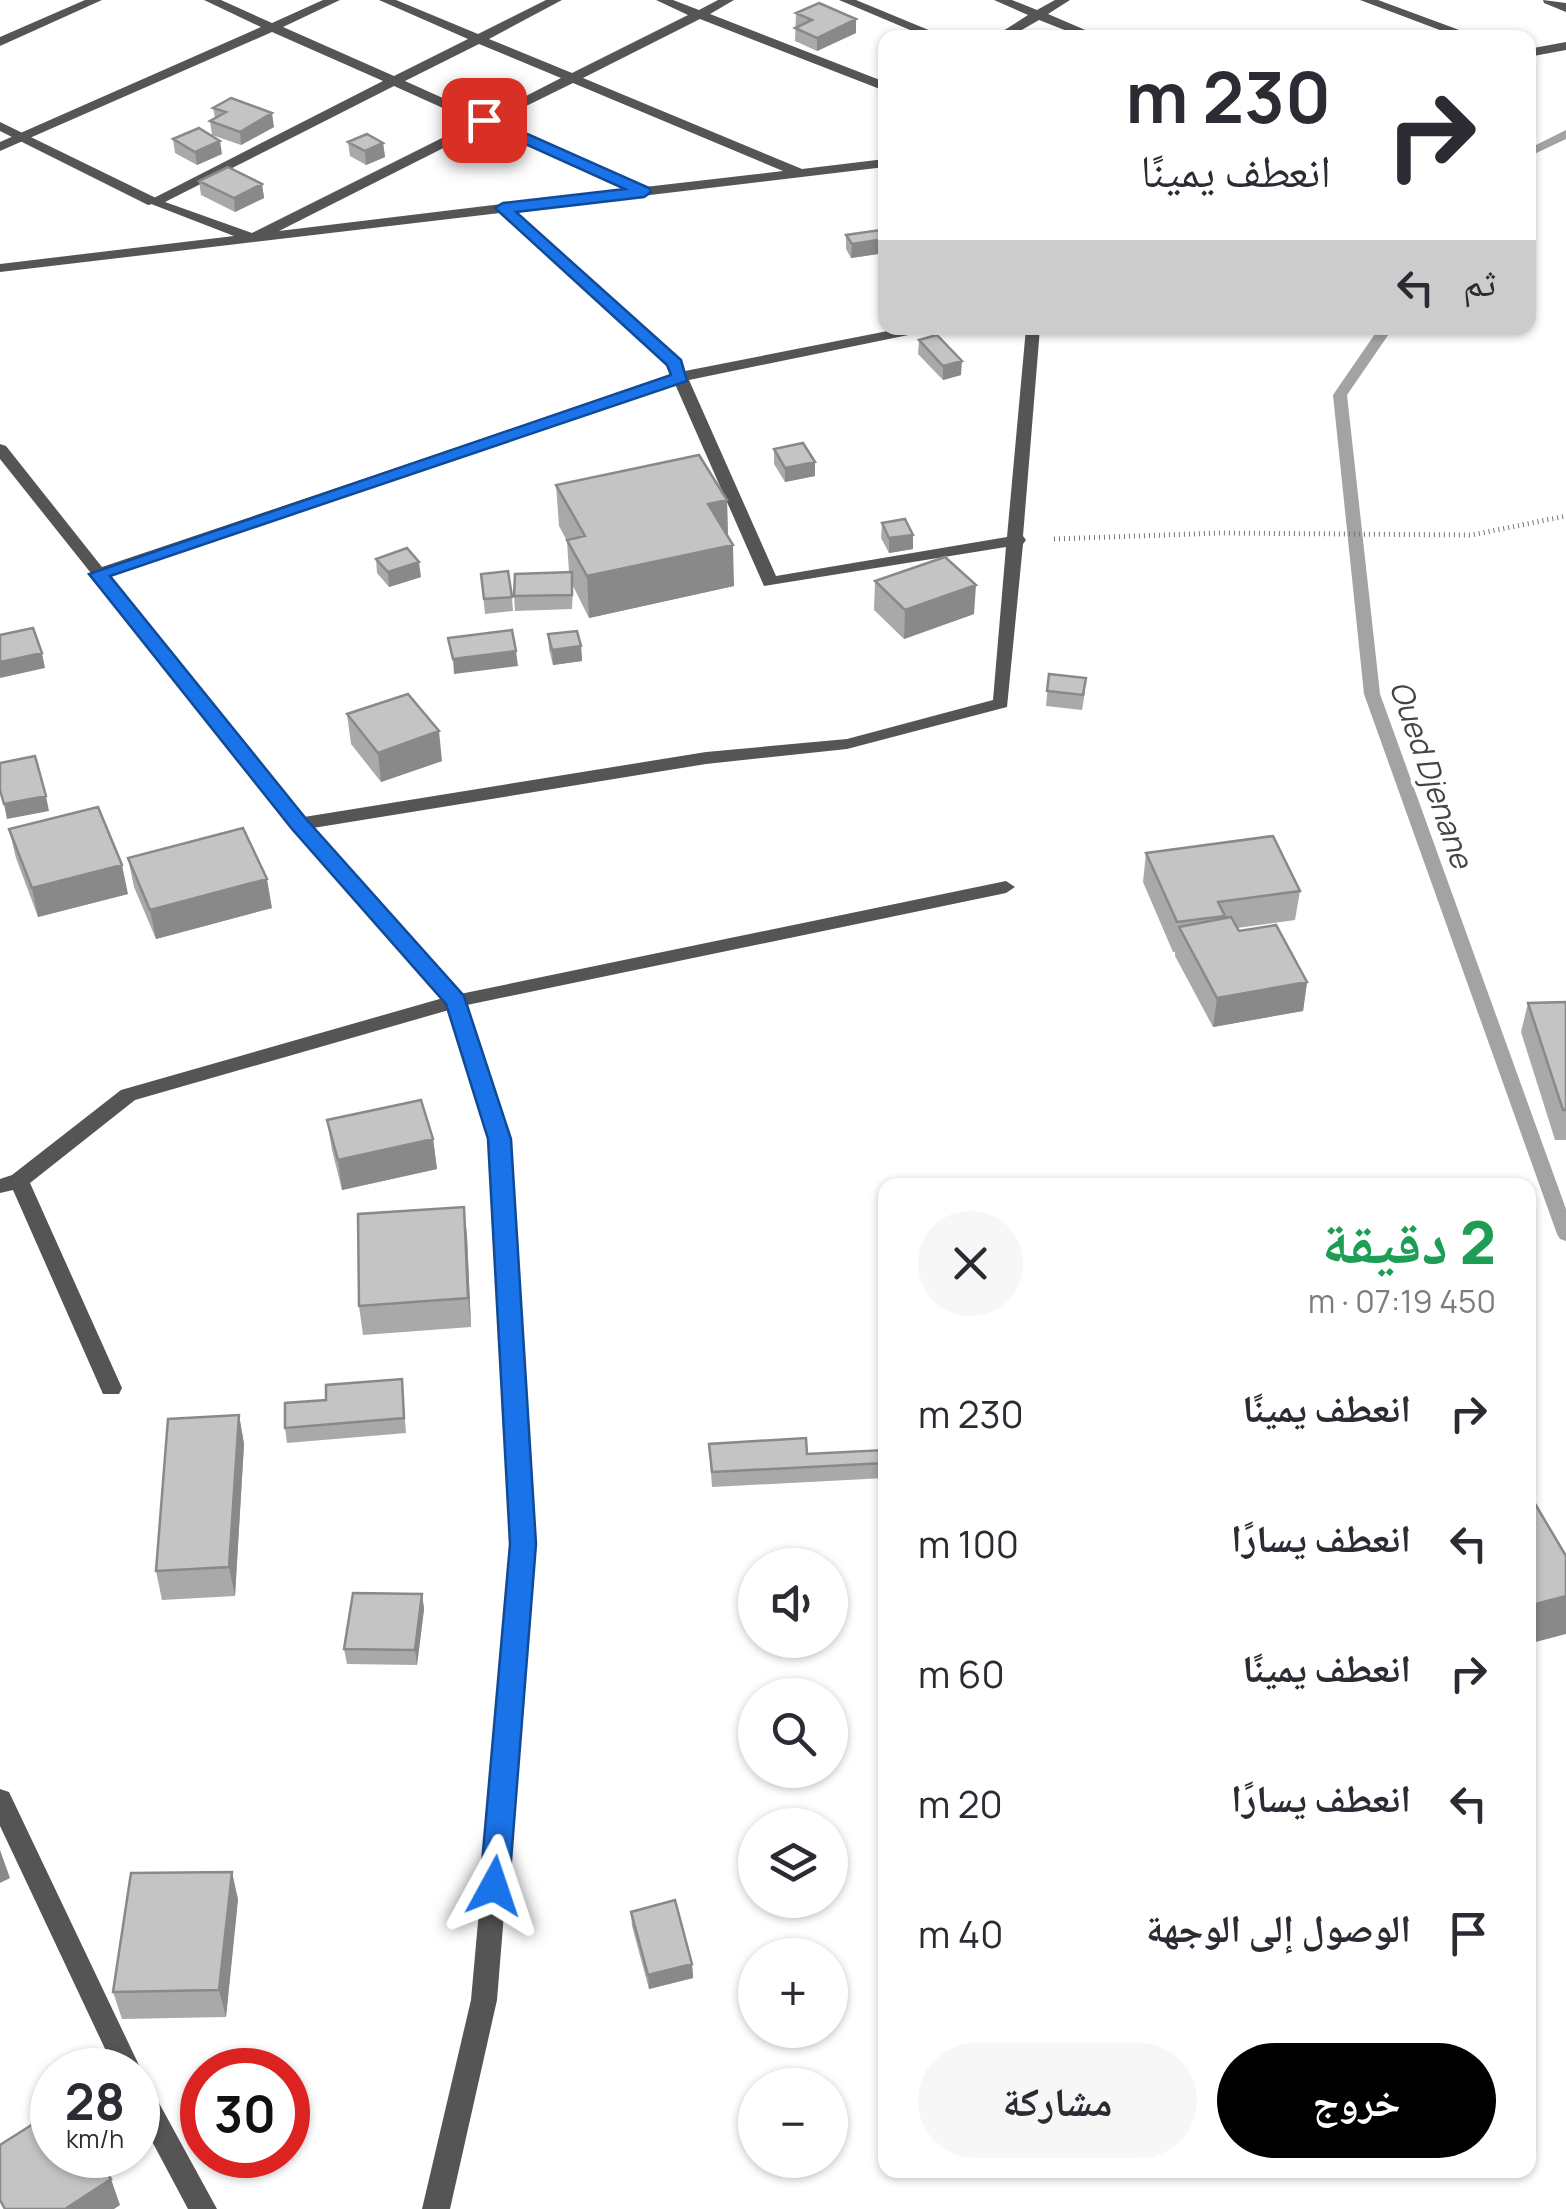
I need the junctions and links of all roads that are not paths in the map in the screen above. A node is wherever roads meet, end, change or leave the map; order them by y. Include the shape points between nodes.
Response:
1 (96, 0) edge
2 (210, 0) edge
3 (334, 0) edge
4 (385, 0) edge
5 (556, 0) edge
6 (662, 0) edge
7 (728, 0) edge
8 (845, 0) edge
9 (1000, 0) edge
10 (1064, 0) edge
11 (1366, 0) edge
12 (1549, 0) edge
13 (1566, 8) edge
14 (698, 14) junction
15 (1038, 14) junction
16 (275, 28) junction
17 (922, 30) edge
18 (1011, 30) edge
19 (1078, 30) edge
20 (1452, 30) edge
21 (477, 38) junction
22 (0, 42) edge
23 (1566, 46) edge
24 (1536, 52) edge
25 (393, 78) junction
26 (571, 78) junction
27 (878, 84) edge
28 (484, 120) junction
29 (0, 126) edge
30 (22, 137) junction
31 (0, 147) edge
32 (878, 164) edge
33 (801, 173) junction
34 (644, 192) junction
35 (153, 202) junction
36 (503, 208) junction
37 (253, 238) junction
38 (0, 268) edge
39 (888, 335) edge
40 (1033, 335) edge
41 (680, 377) junction
42 (0, 449) edge
43 (1018, 540) junction
44 (98, 574) junction
45 (300, 824) junction
46 (1006, 888) dead end
47 (456, 1001) junction
48 (10, 1183) edge
49 (111, 1388) dead end
50 (0, 1800) edge
51 (118, 2048) edge
52 (160, 2130) edge
53 (203, 2209) edge
54 (436, 2209) edge

1 - 22 street
2 - 16 street
3 - 16 street
4 - 21 street
5 - 21 street
6 - 14 street
7 - 14 street
8 - 17 street
9 - 15 street
10 - 15 street
11 - 20 street
12 - 13 street
14 - 26 street
14 - 27 street
15 - 18 street
15 - 19 street
16 - 25 street
16 - 30 street
21 - 25 street
21 - 26 street
23 - 24 street
25 - 28 street
25 - 35 street
26 - 28 street
26 - 33 street
28 - 34 street
28 - 37 street
29 - 30 street
30 - 31 street
30 - 35 street
32 - 33 street
33 - 34 street
34 - 36 street
35 - 37 street
36 - 37 street
36 - 41 street via 674,363
37 - 38 street
39 - 41 street
40 - 43 street
41 - 43 street via 770,582
41 - 44 street
42 - 44 street
43 - 45 street via 1000,703 847,744 706,758
44 - 45 street
45 - 47 street
46 - 47 street
47 - 48 street via 128,1095
47 - 54 street via 500,1139 523,1544 484,2000
48 - 49 street
50 - 51 street
52 - 53 street

